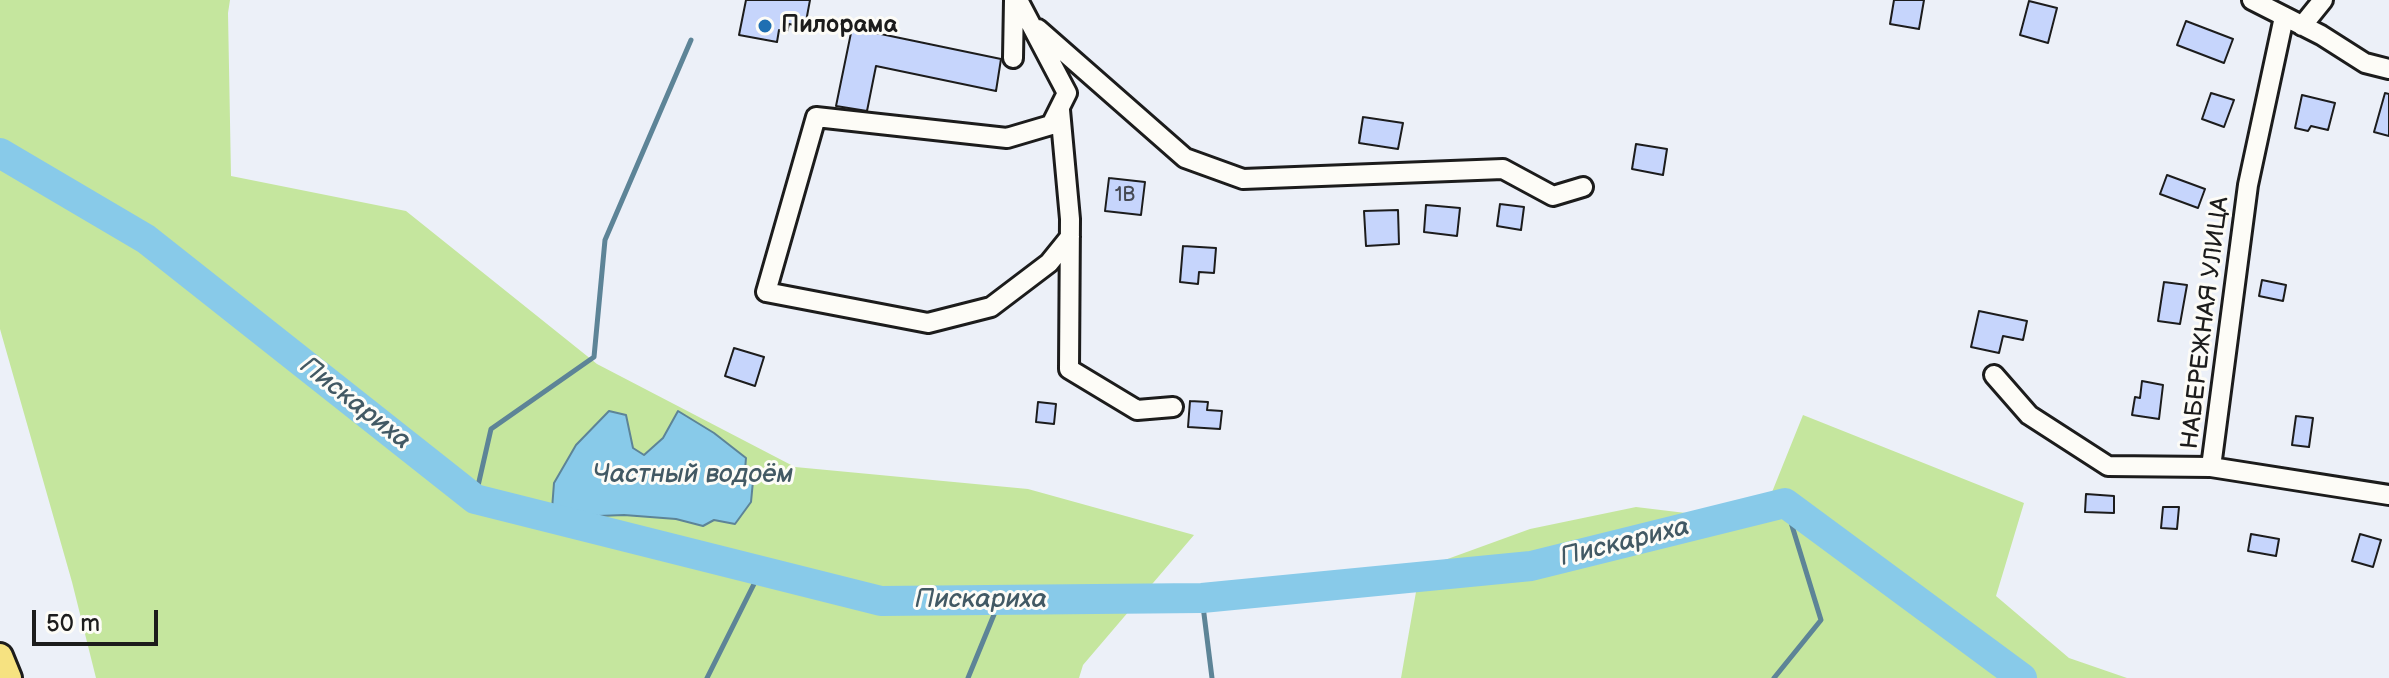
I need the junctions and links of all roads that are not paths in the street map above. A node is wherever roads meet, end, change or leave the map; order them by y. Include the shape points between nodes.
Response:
1 (1016, 0) edge
2 (2252, 0) edge
3 (2323, 0) edge
4 (2284, 17) junction
5 (1029, 22) junction
6 (2302, 26) junction
7 (1013, 58) dead end
8 (2389, 69) edge
9 (1060, 107) junction
10 (1583, 187) dead end
11 (1070, 237) junction
12 (1994, 375) dead end
13 (1173, 407) dead end
14 (2211, 467) junction
15 (2389, 495) edge
16 (0, 656) edge
17 (9, 678) edge

1 - 5 street
1 - 7 street
2 - 4 street
3 - 6 street
4 - 6 street
4 - 14 street, НАБЕРЕЖНАЯ УЛИЦА via 2248,185
5 - 9 street via 1067,93
5 - 10 street via 1185,158 1243,179 1503,169 1553,196
6 - 8 street via 2365,63
9 - 11 street
9 - 11 street via 1051,125 1007,138 816,117 766,292 928,323 991,307 1049,263
11 - 13 street via 1069,369 1137,410
12 - 14 street, НАБЕРЕЖНАЯ УЛИЦА via 2029,415 2108,466
14 - 15 street, НАБЕРЕЖНАЯ УЛИЦА
16 - 17 main road

